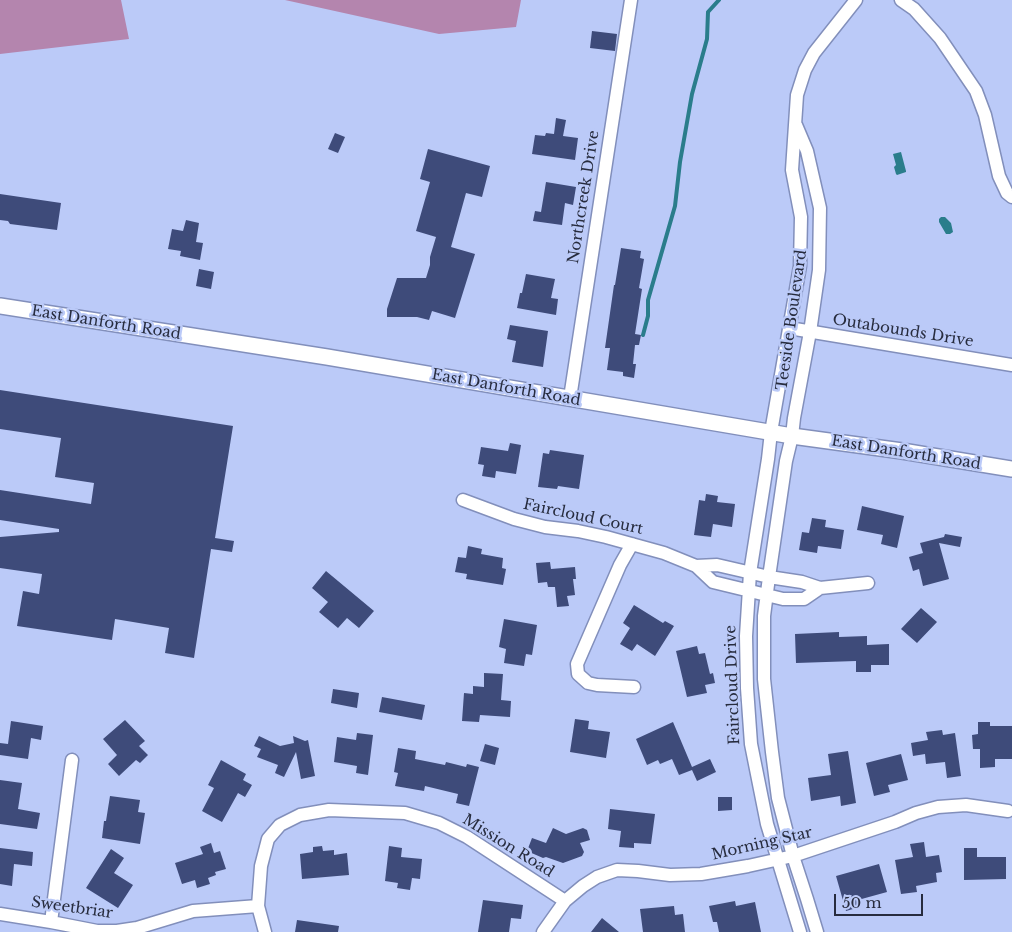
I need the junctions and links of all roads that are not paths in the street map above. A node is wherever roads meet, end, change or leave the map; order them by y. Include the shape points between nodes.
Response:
1 (630, 0) edge
2 (856, 0) edge
3 (902, 0) edge
4 (795, 123) junction
5 (1012, 197) edge
6 (0, 306) edge
7 (789, 328) junction
8 (810, 332) junction
9 (1012, 365) edge
10 (570, 398) junction
11 (771, 432) junction
12 (792, 436) junction
13 (1012, 469) edge
14 (463, 500) dead end
15 (632, 544) junction
16 (696, 566) junction
17 (750, 573) junction
18 (769, 577) junction
19 (868, 583) dead end
20 (820, 588) junction
21 (748, 590) junction
22 (767, 595) junction
23 (634, 687) dead end
24 (72, 760) dead end
25 (1008, 811) dead end
26 (793, 856) junction
27 (778, 860) junction
28 (564, 901) junction
29 (258, 906) junction
30 (0, 914) edge
31 (51, 922) junction
32 (265, 932) edge
33 (543, 932) edge
34 (800, 932) edge
35 (817, 932) edge

1 - 10 street, Northcreek Drive
2 - 4 street, Teeside Boulevard via 814,53 805,70 797,95
3 - 5 street via 940,38 976,91 999,176
4 - 7 street, Teeside Boulevard via 792,170 802,217 800,266
4 - 8 street, Teeside Boulevard via 807,151 820,208 819,270
6 - 10 street, East Danforth Road
7 - 8 street, Outabounds Drive
7 - 11 street, Teeside Boulevard
8 - 9 street, Outabounds Drive
8 - 12 street, Teeside Boulevard
10 - 11 street, East Danforth Road
11 - 12 street, East Danforth Road
11 - 17 street, Faircloud Drive
12 - 13 street, East Danforth Road
12 - 18 street, Faircloud Drive
14 - 15 street, Faircloud Court via 545,527
15 - 16 street, Faircloud Court
15 - 23 street via 577,664 578,674 588,683
16 - 17 street, Faircloud Court via 717,565
16 - 21 street, Faircloud Court via 714,582
17 - 18 street, Faircloud Court
17 - 21 street, Faircloud Drive
18 - 20 street, Faircloud Court
18 - 22 street, Faircloud Drive
19 - 20 street, Faircloud Court
20 - 22 street, Faircloud Court via 804,599
21 - 22 street, Faircloud Court
21 - 27 street, Faircloud Drive via 747,688 751,744 767,824
22 - 26 street, Faircloud Drive via 764,679 778,798
24 - 31 street
25 - 26 street, Morning Star via 966,805 938,807
26 - 27 street, Morning Star
26 - 35 street, Faircloud Drive
27 - 28 street, Morning Star via 701,874 617,870 597,877
27 - 34 street, Faircloud Drive
28 - 29 street, Mission Road via 467,837 439,823 405,813 329,810 300,815 280,826 268,839 261,866
28 - 33 street, Morning Star
29 - 31 street, Sweetbriar via 193,911 117,931 97,931
29 - 32 street, Mission Road
30 - 31 street, Sweetbriar

